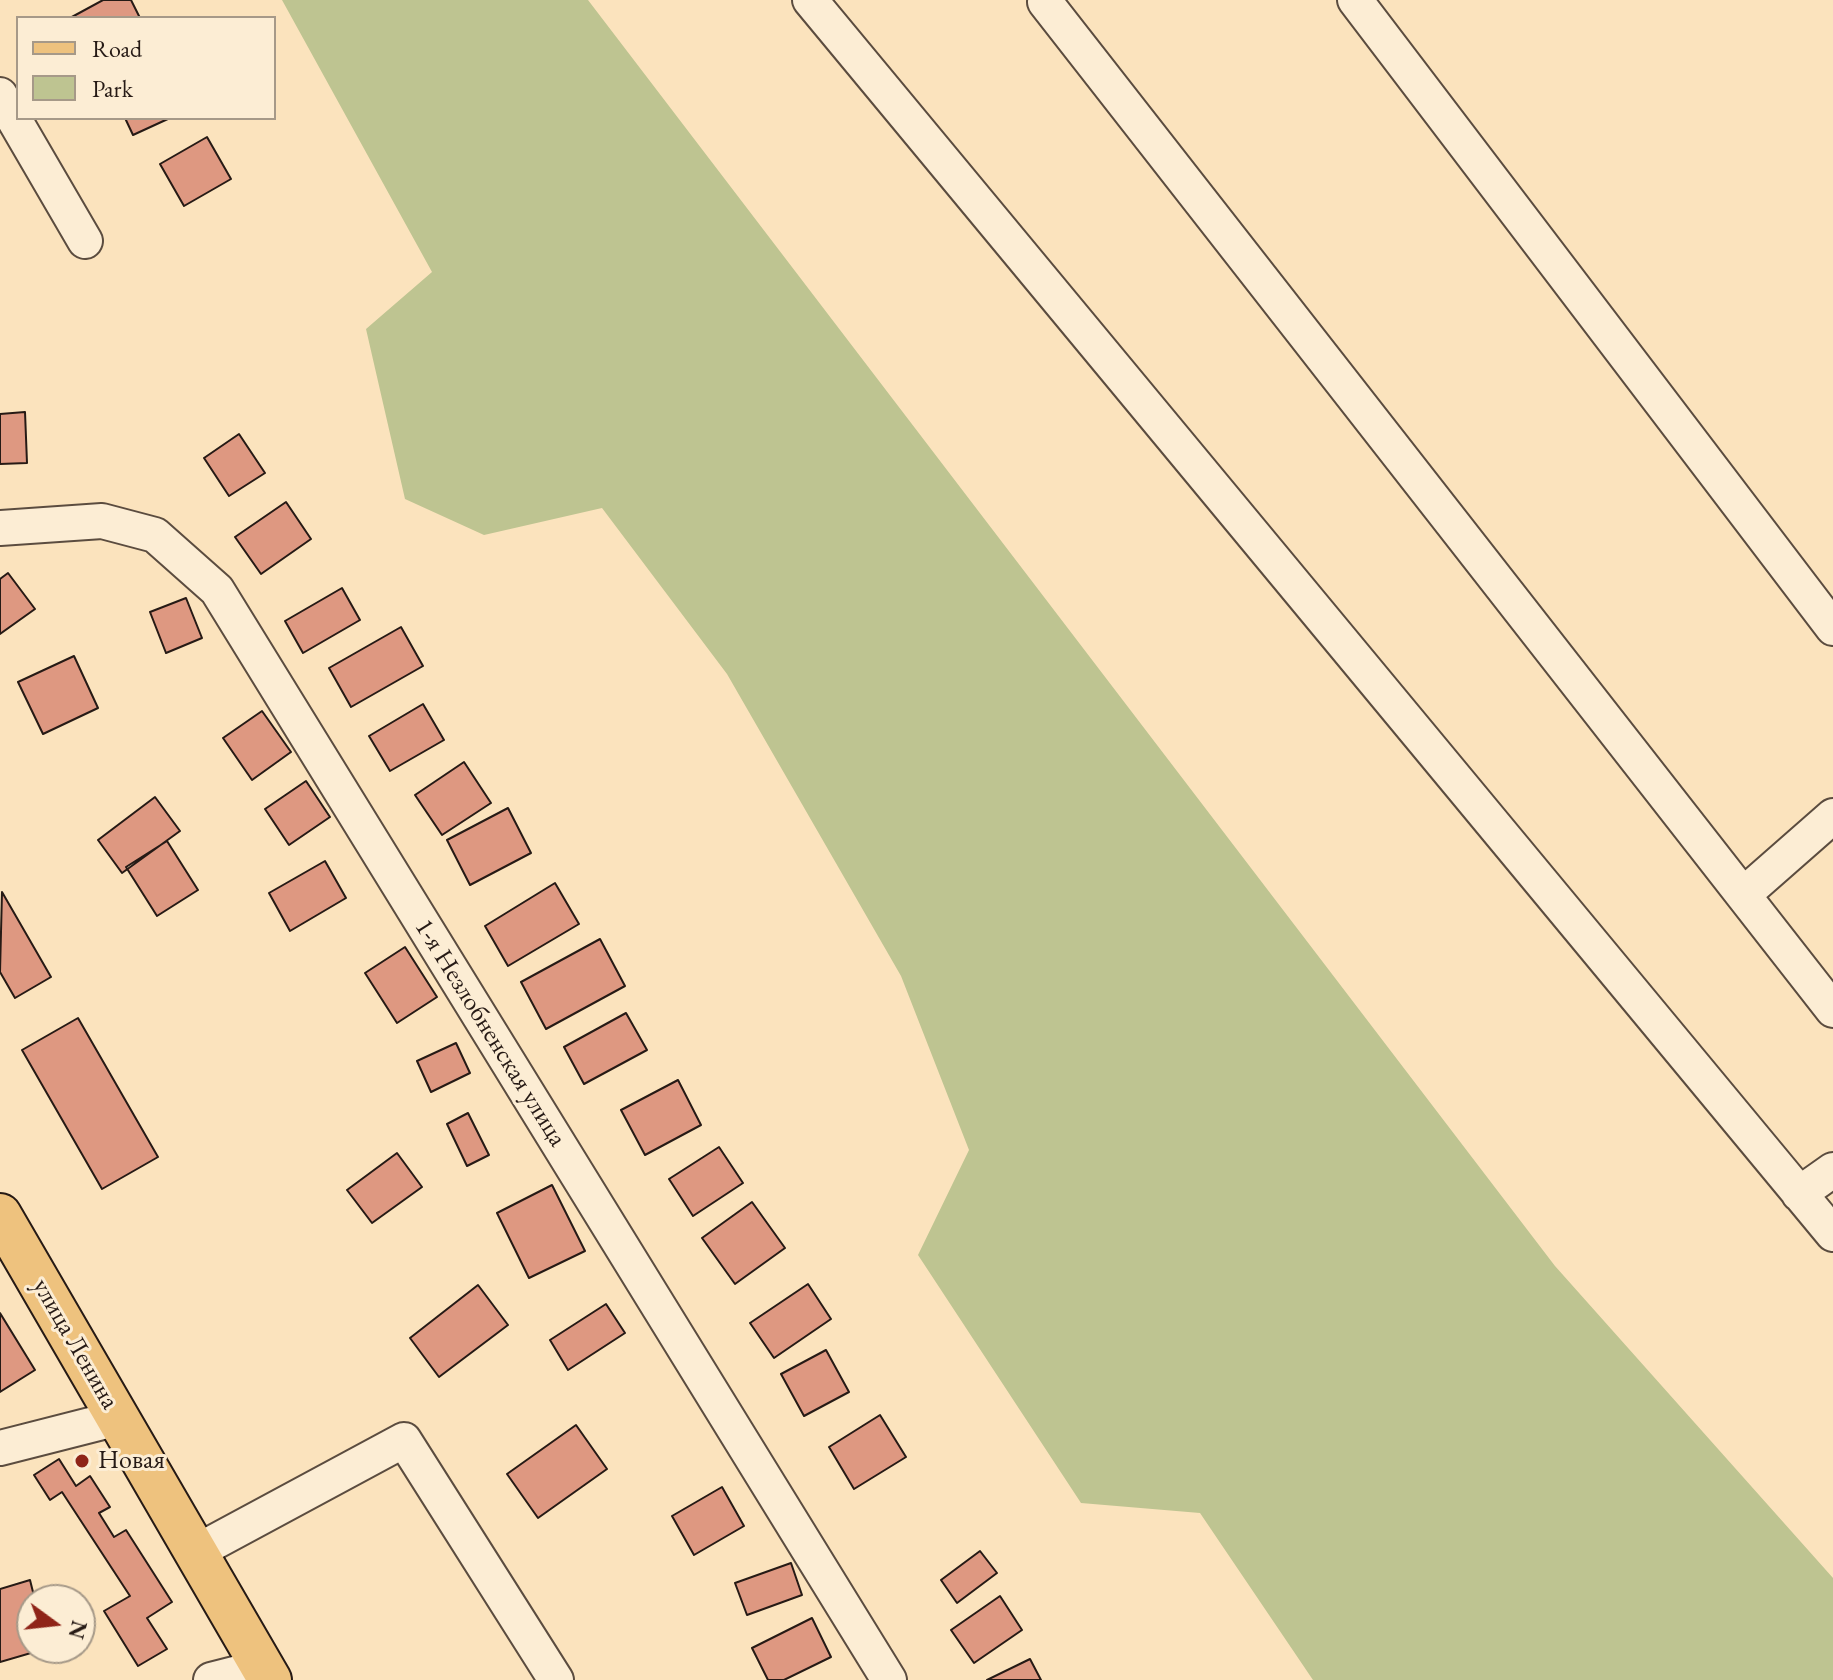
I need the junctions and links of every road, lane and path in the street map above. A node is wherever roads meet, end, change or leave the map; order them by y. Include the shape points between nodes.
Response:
1 (810, 0) edge
2 (1355, 0) edge
3 (1045, 2) edge
4 (0, 95) edge
5 (85, 241) dead end
6 (0, 528) edge
7 (1833, 628) edge
8 (1833, 816) edge
9 (1743, 895) junction
10 (1833, 1010) edge
11 (1833, 1170) edge
12 (1799, 1194) junction
13 (0, 1215) edge
14 (1833, 1234) edge
15 (118, 1418) junction
16 (0, 1448) edge
17 (196, 1552) junction
18 (266, 1673) edge
19 (211, 1680) edge
20 (556, 1680) edge
21 (889, 1680) edge

1 - 12 street
2 - 7 street
3 - 9 street
4 - 5 street
6 - 21 street, 1-я Незлобненская улица via 102,521 155,535 217,590
8 - 9 street
9 - 10 street
11 - 12 street
12 - 14 street
13 - 15 main road, улица Ленина
15 - 16 street
15 - 17 main road, улица Ленина
17 - 18 main road, улица Ленина
17 - 20 street via 404,1440
18 - 19 street

